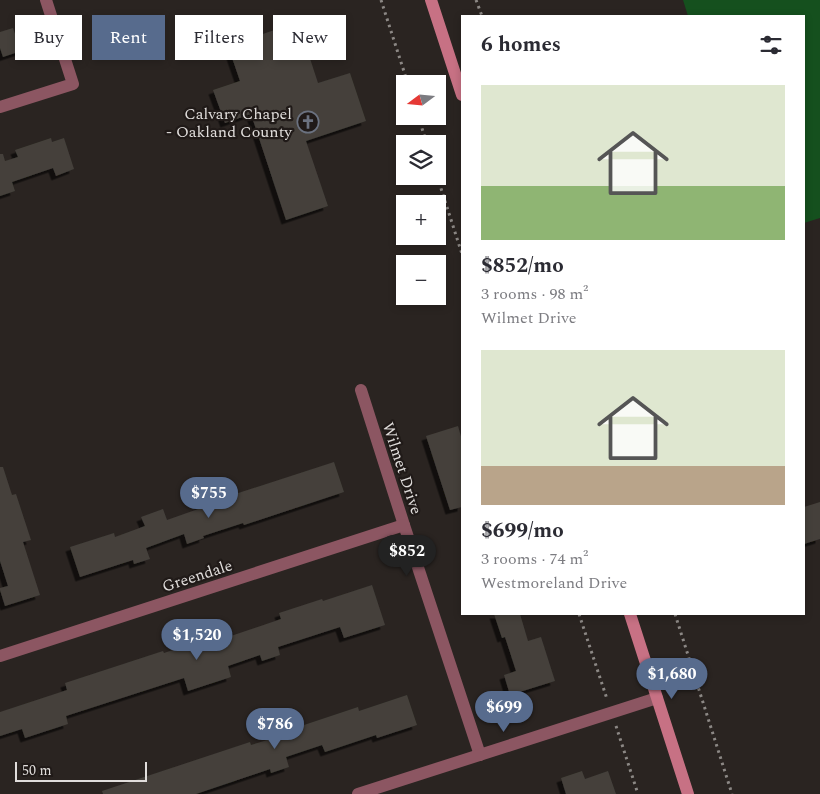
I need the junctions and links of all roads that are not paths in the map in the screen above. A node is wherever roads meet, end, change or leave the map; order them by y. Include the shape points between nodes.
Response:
1 (46, 0) edge
2 (432, 0) edge
3 (461, 92) edge
4 (0, 107) edge
5 (361, 390) dead end
6 (404, 525) junction
7 (630, 615) edge
8 (0, 656) edge
9 (657, 698) junction
10 (480, 755) junction
11 (358, 794) edge
12 (688, 794) edge

1 - 4 street via 73,84
2 - 3 main road
5 - 6 street, Wilmet Drive
6 - 8 street, Greendale
6 - 10 street, Wilmet Drive
7 - 9 main road
9 - 10 street
9 - 12 main road
10 - 11 street

